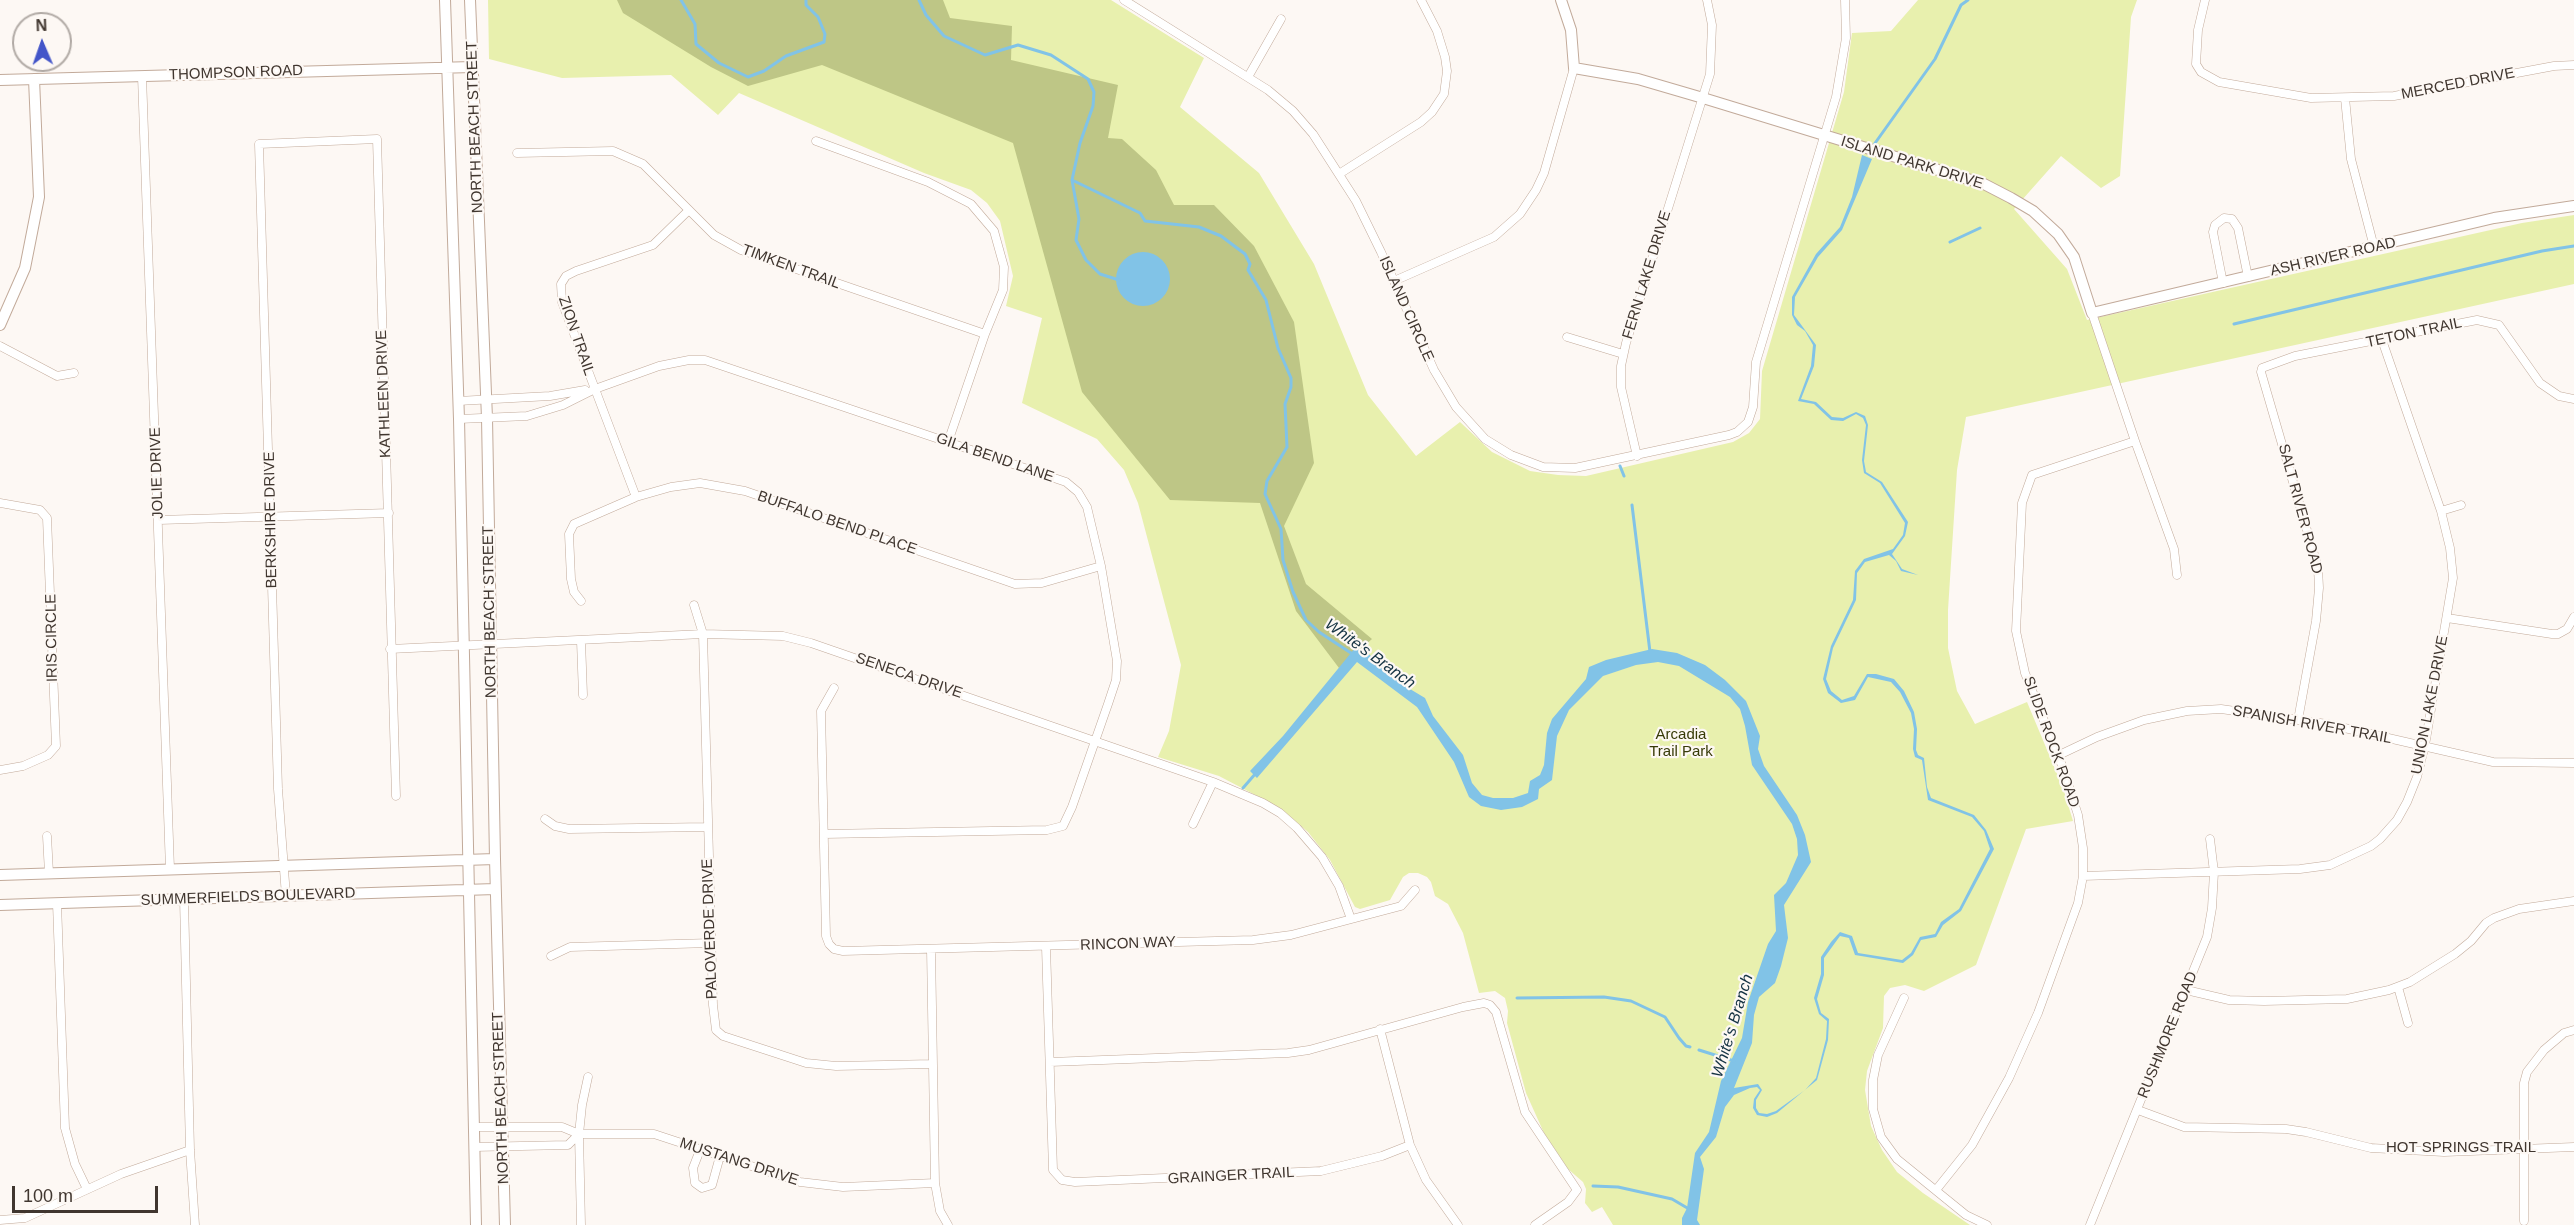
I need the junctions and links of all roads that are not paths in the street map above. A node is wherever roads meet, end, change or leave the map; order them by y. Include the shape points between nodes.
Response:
1 (445, 0) edge
2 (470, 0) edge
3 (1124, 0) edge
4 (1421, 0) edge
5 (1561, 0) edge
6 (1707, 0) edge
7 (1845, 0) edge
8 (2205, 0) edge
9 (1137, 3) edge
10 (1281, 19) dead end
11 (2574, 65) edge
12 (472, 67) junction
13 (447, 68) junction
14 (1575, 68) junction
15 (142, 76) junction
16 (1248, 77) junction
17 (34, 79) junction
18 (0, 80) edge
19 (1703, 98) junction
20 (2345, 98) junction
21 (1824, 135) junction
22 (816, 141) dead end
23 (259, 144) joint
24 (517, 153) dead end
25 (1339, 174) junction
26 (2574, 206) edge
27 (689, 210) junction
28 (2374, 247) junction
29 (2248, 277) junction
30 (1394, 281) junction
31 (2223, 283) junction
32 (2092, 313) junction
33 (0, 325) edge
34 (985, 334) junction
35 (1567, 338) dead end
36 (2382, 340) junction
37 (0, 346) edge
38 (1623, 354) junction
39 (2261, 372) joint
40 (74, 373) dead end
41 (595, 388) junction
42 (2574, 399) edge
43 (458, 401) junction
44 (486, 401) junction
45 (487, 418) junction
46 (459, 419) junction
47 (2134, 441) junction
48 (948, 442) junction
49 (1637, 456) junction
50 (636, 497) junction
51 (0, 503) edge
52 (2462, 505) dead end
53 (2441, 511) junction
54 (389, 513) junction
55 (272, 515) junction
56 (159, 520) junction
57 (1101, 566) junction
58 (2177, 575) dead end
59 (581, 601) dead end
60 (694, 605) dead end
61 (2574, 617) edge
62 (2447, 618) junction
63 (703, 634) junction
64 (581, 641) junction
65 (491, 644) junction
66 (464, 645) junction
67 (390, 649) junction
68 (834, 688) dead end
69 (583, 695) dead end
70 (2298, 720) junction
71 (1095, 741) junction
72 (2425, 745) junction
73 (2057, 756) junction
74 (2574, 763) edge
75 (0, 770) edge
76 (1213, 782) junction
77 (396, 796) dead end
78 (545, 819) dead end
79 (1193, 824) dead end
80 (708, 827) junction
81 (824, 834) junction
82 (47, 836) dead end
83 (2210, 839) dead end
84 (470, 859) junction
85 (495, 859) junction
86 (283, 866) junction
87 (170, 869) junction
88 (48, 873) junction
89 (2214, 873) junction
90 (0, 875) edge
91 (2083, 876) junction
92 (495, 889) junction
93 (470, 890) junction
94 (1415, 890) dead end
95 (286, 896) junction
96 (184, 899) junction
97 (2574, 901) edge
98 (57, 903) junction
99 (0, 905) edge
100 (1351, 919) junction
101 (711, 943) junction
102 (1046, 947) junction
103 (930, 949) junction
104 (551, 956) dead end
105 (2398, 987) junction
106 (2186, 990) junction
107 (1904, 998) dead end
108 (2408, 1023) dead end
109 (1380, 1029) junction
110 (2574, 1030) edge
111 (1050, 1062) junction
112 (933, 1064) junction
113 (588, 1077) dead end
114 (2138, 1110) junction
115 (502, 1126) junction
116 (474, 1127) junction
117 (579, 1134) junction
118 (1410, 1145) junction
119 (502, 1147) junction
120 (2574, 1147) edge
121 (474, 1148) junction
122 (2522, 1149) junction
123 (190, 1150) junction
124 (700, 1150) junction
125 (720, 1156) junction
126 (935, 1183) junction
127 (87, 1189) junction
128 (1936, 1190) junction
129 (0, 1220) edge
130 (2524, 1221) dead end
131 (195, 1225) edge
132 (476, 1225) edge
133 (505, 1225) edge
134 (581, 1225) edge
135 (948, 1225) edge
136 (1458, 1225) edge
137 (1535, 1225) edge
138 (1987, 1225) edge
139 (2090, 1225) edge

1 - 13 street, NORTH BEACH STREET
2 - 12 street, NORTH BEACH STREET
3 - 9 street, ISLAND CIRCLE
4 - 25 street via 1445,57 1444,94 1421,122
5 - 14 street via 1571,30
6 - 19 street, FERN LAKE DRIVE via 1713,47
7 - 21 street via 1843,61
8 - 20 street, MERCED DRIVE via 2196,64 2201,72 2219,82 2311,98
9 - 16 street, ISLAND CIRCLE
10 - 16 street
11 - 20 street, MERCED DRIVE via 2524,71 2415,94
12 - 13 street, THOMPSON ROAD
12 - 44 street, NORTH BEACH STREET
13 - 15 street, THOMPSON ROAD
13 - 43 street, NORTH BEACH STREET
14 - 19 street, ISLAND PARK DRIVE via 1638,79
14 - 30 street via 1544,173 1520,214 1494,237
15 - 17 street, THOMPSON ROAD
15 - 56 street, JOLIE DRIVE
16 - 25 street, ISLAND CIRCLE via 1293,111
17 - 18 street, THOMPSON ROAD
17 - 33 street via 39,197 26,268
19 - 21 street, ISLAND PARK DRIVE
19 - 38 street, FERN LAKE DRIVE
20 - 28 street via 2351,159
21 - 32 street, ISLAND PARK DRIVE via 1984,184 2033,211 2058,234 2074,257
21 - 49 street, ISLAND CIRCLE via 1758,353 1748,422 1729,435
22 - 34 street via 928,182 971,204 994,231 1004,267 1003,290
23 - 54 street, KATHLEEN DRIVE via 377,139
23 - 55 street, BERKSHIRE DRIVE
24 - 27 street, TIMKEN TRAIL via 614,151 643,164
25 - 30 street, ISLAND CIRCLE
26 - 28 street, ASH RIVER ROAD via 2494,218
27 - 34 street, TIMKEN TRAIL via 714,235 741,250
27 - 41 street, ZION TRAIL via 653,244 576,272 561,284 562,302
28 - 29 street, ASH RIVER ROAD
29 - 31 street, ASH RIVER ROAD
29 - 31 street via 2238,228 2232,219 2224,218 2213,232
30 - 49 street, ISLAND CIRCLE via 1440,382 1485,439 1511,455 1543,466 1575,468
31 - 32 street, ASH RIVER ROAD
32 - 47 street, ISLAND PARK DRIVE
34 - 48 street
35 - 38 street
36 - 39 street, TETON TRAIL via 2295,356 2262,368
36 - 42 street, TETON TRAIL via 2477,320 2499,325 2540,382 2559,396
36 - 53 street, UNION LAKE DRIVE
37 - 40 street via 57,376
38 - 49 street, FERN LAKE DRIVE via 1621,387
39 - 70 street, SALT RIVER ROAD via 2318,568 2316,621
41 - 44 street, GILA BEND LANE
41 - 45 street, GILA BEND LANE via 563,405 527,416
41 - 48 street, GILA BEND LANE via 659,366 705,360
41 - 50 street, ZION TRAIL
43 - 44 street, GILA BEND LANE
43 - 46 street, NORTH BEACH STREET
44 - 45 street, NORTH BEACH STREET
45 - 46 street, GILA BEND LANE
45 - 65 street, NORTH BEACH STREET
46 - 66 street, NORTH BEACH STREET
47 - 58 street, ISLAND PARK DRIVE via 2174,549
47 - 73 street, SLIDE ROCK ROAD via 2032,475 2022,503 2016,631 2025,674
48 - 57 street, GILA BEND LANE via 1066,482 1087,507
50 - 57 street, BUFFALO BEND PLACE via 690,483 726,486 1015,584 1042,583
50 - 59 street, BUFFALO BEND PLACE via 574,524 569,534 571,579
51 - 75 street, IRIS CIRCLE via 40,510 47,518 56,746 48,755 23,766
52 - 53 street
53 - 62 street, UNION LAKE DRIVE via 2453,578
54 - 55 street
54 - 67 street, KATHLEEN DRIVE
55 - 56 street
55 - 86 street, BERKSHIRE DRIVE
56 - 87 street, JOLIE DRIVE
57 - 71 street, GILA BEND LANE via 1118,660 1116,680
60 - 63 street, PALOVERDE DRIVE
61 - 62 street via 2567,629 2558,634
62 - 72 street, UNION LAKE DRIVE
63 - 64 street, SENECA DRIVE
63 - 71 street, SENECA DRIVE via 783,636 811,643
63 - 80 street, PALOVERDE DRIVE
64 - 65 street, SENECA DRIVE
64 - 69 street
65 - 66 street, SENECA DRIVE
65 - 85 street, NORTH BEACH STREET
66 - 67 street, SENECA DRIVE
66 - 84 street, NORTH BEACH STREET
67 - 77 street, KATHLEEN DRIVE
68 - 81 street via 821,711
70 - 72 street, SPANISH RIVER TRAIL
70 - 73 street, SPANISH RIVER TRAIL via 2221,709 2187,711 2120,728
71 - 76 street, SENECA DRIVE
71 - 81 street, GILA BEND LANE via 1066,821 1058,828
72 - 74 street, SPANISH RIVER TRAIL via 2493,762
72 - 89 street, UNION LAKE DRIVE via 2407,802 2397,820 2371,846 2330,865
73 - 91 street, SLIDE ROCK ROAD via 2078,815
76 - 79 street
76 - 100 street, SENECA DRIVE via 1263,803 1297,828 1322,857 1339,886
78 - 80 street via 569,829
80 - 101 street, PALOVERDE DRIVE
81 - 103 street, RINCON WAY via 826,936 831,947 843,951
82 - 88 street
83 - 89 street, RUSHMORE ROAD
84 - 85 street, SUMMERFIELDS BOULEVARD
84 - 86 street, SUMMERFIELDS BOULEVARD
84 - 93 street, NORTH BEACH STREET
85 - 92 street, NORTH BEACH STREET
86 - 87 street, SUMMERFIELDS BOULEVARD
86 - 95 street, BERKSHIRE DRIVE
87 - 88 street, SUMMERFIELDS BOULEVARD
88 - 90 street, SUMMERFIELDS BOULEVARD
89 - 91 street, UNION LAKE DRIVE
89 - 106 street, RUSHMORE ROAD via 2207,937
91 - 128 street, SLIDE ROCK ROAD via 2075,914 2009,1078 1972,1145
92 - 93 street, SUMMERFIELDS BOULEVARD
92 - 115 street, NORTH BEACH STREET
93 - 95 street, SUMMERFIELDS BOULEVARD
93 - 116 street, NORTH BEACH STREET
94 - 100 street, RINCON WAY via 1401,906
95 - 96 street, SUMMERFIELDS BOULEVARD
96 - 98 street, SUMMERFIELDS BOULEVARD
96 - 123 street
97 - 105 street via 2519,909 2493,918 2455,954
98 - 99 street, SUMMERFIELDS BOULEVARD
98 - 127 street via 65,1128
100 - 102 street, RINCON WAY via 1291,935 1253,940
101 - 104 street via 570,947
101 - 112 street, PALOVERDE DRIVE via 714,1026 723,1036 806,1063
102 - 103 street, RINCON WAY
102 - 111 street
103 - 112 street
105 - 106 street via 2347,999 2229,1000
105 - 108 street
106 - 114 street, RUSHMORE ROAD
107 - 128 street via 1878,1055 1873,1109 1881,1137 1898,1159
109 - 111 street via 1288,1053
109 - 118 street
109 - 137 street via 1484,1003 1496,1012 1525,1112 1577,1190 1568,1202
110 - 122 street via 2556,1038 2527,1072
111 - 118 street, GRAINGER TRAIL via 1053,1170 1062,1180 1321,1171
112 - 126 street
113 - 117 street
114 - 122 street, HOT SPRINGS TRAIL via 2184,1127 2286,1129 2371,1148 2444,1152
114 - 139 street, RUSHMORE ROAD
115 - 116 street, MUSTANG DRIVE
115 - 117 street, MUSTANG DRIVE via 562,1127
115 - 119 street, NORTH BEACH STREET
116 - 121 street, NORTH BEACH STREET
117 - 119 street, MUSTANG DRIVE via 568,1145
117 - 124 street, MUSTANG DRIVE via 654,1134
117 - 134 street
118 - 136 street via 1426,1180
119 - 121 street, MUSTANG DRIVE
119 - 133 street, NORTH BEACH STREET
120 - 122 street, HOT SPRINGS TRAIL
121 - 132 street, NORTH BEACH STREET
122 - 130 street
123 - 127 street
123 - 131 street
124 - 125 street, MUSTANG DRIVE
124 - 125 street via 693,1168 695,1184 702,1188 712,1185
125 - 126 street, MUSTANG DRIVE via 800,1182 843,1187
126 - 135 street via 940,1211
127 - 129 street via 25,1218
128 - 138 street via 1966,1215

